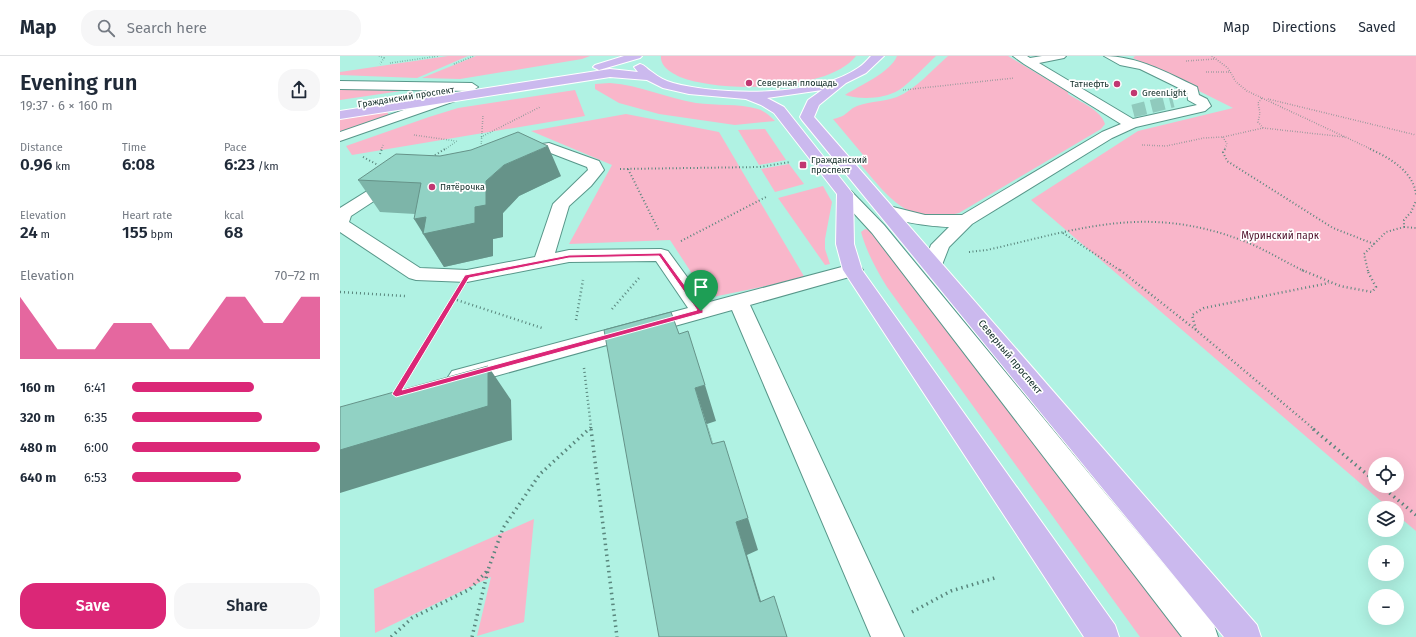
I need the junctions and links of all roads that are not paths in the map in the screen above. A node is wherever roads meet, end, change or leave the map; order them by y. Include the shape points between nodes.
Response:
1 (637, 56) edge
2 (878, 56) edge
3 (1060, 56) edge
4 (1110, 56) edge
5 (1023, 59) edge
6 (649, 76) junction
7 (841, 81) junction
8 (340, 85) edge
9 (472, 87) junction
10 (750, 96) junction
11 (1193, 97) junction
12 (450, 98) junction
13 (1180, 100) tunnel mouth
14 (340, 108) edge
15 (340, 115) edge
16 (1132, 117) junction
17 (340, 137) edge
18 (480, 159) edge
19 (405, 176) edge
20 (844, 194) junction
21 (885, 210) junction
22 (966, 220) junction
23 (340, 223) edge
24 (543, 262) junction
25 (933, 266) junction
26 (853, 270) junction
27 (738, 301) junction
28 (701, 311) junction
29 (443, 382) edge
30 (888, 637) edge
31 (1104, 637) edge
32 (1202, 637) edge
33 (1245, 637) edge

1 - 6 main road via 642,70
1 - 9 main road, Гражданский проспект via 606,66
2 - 7 main road via 860,72
3 - 5 street
4 - 11 street via 1124,63 1143,66 1193,90
5 - 16 street via 1115,115
6 - 10 main road via 675,88 692,92
6 - 12 main road, Гражданский проспект via 610,73
7 - 10 main road via 802,91
7 - 21 main road, Северный проспект via 813,103 808,117
8 - 9 street, Гражданский проспект
9 - 14 main road, Гражданский проспект
10 - 20 main road via 779,110
11 - 13 street
11 - 16 street via 1204,106
12 - 15 main road, Гражданский проспект
12 - 17 street, Гражданский проспект
16 - 22 street via 1107,135
18 - 24 street via 549,147 594,164 596,170 586,183 561,204
19 - 23 street via 344,213
20 - 26 main road via 845,244
20 - 32 street via 878,229
21 - 22 street via 920,221 943,223
21 - 25 main road, Северный проспект
22 - 25 street via 940,245
23 - 24 street via 416,274 467,276
24 - 28 street via 569,256 661,255
25 - 33 main road, Северный проспект
26 - 27 street
26 - 31 main road
27 - 28 street
27 - 30 street
28 - 29 street via 577,341

